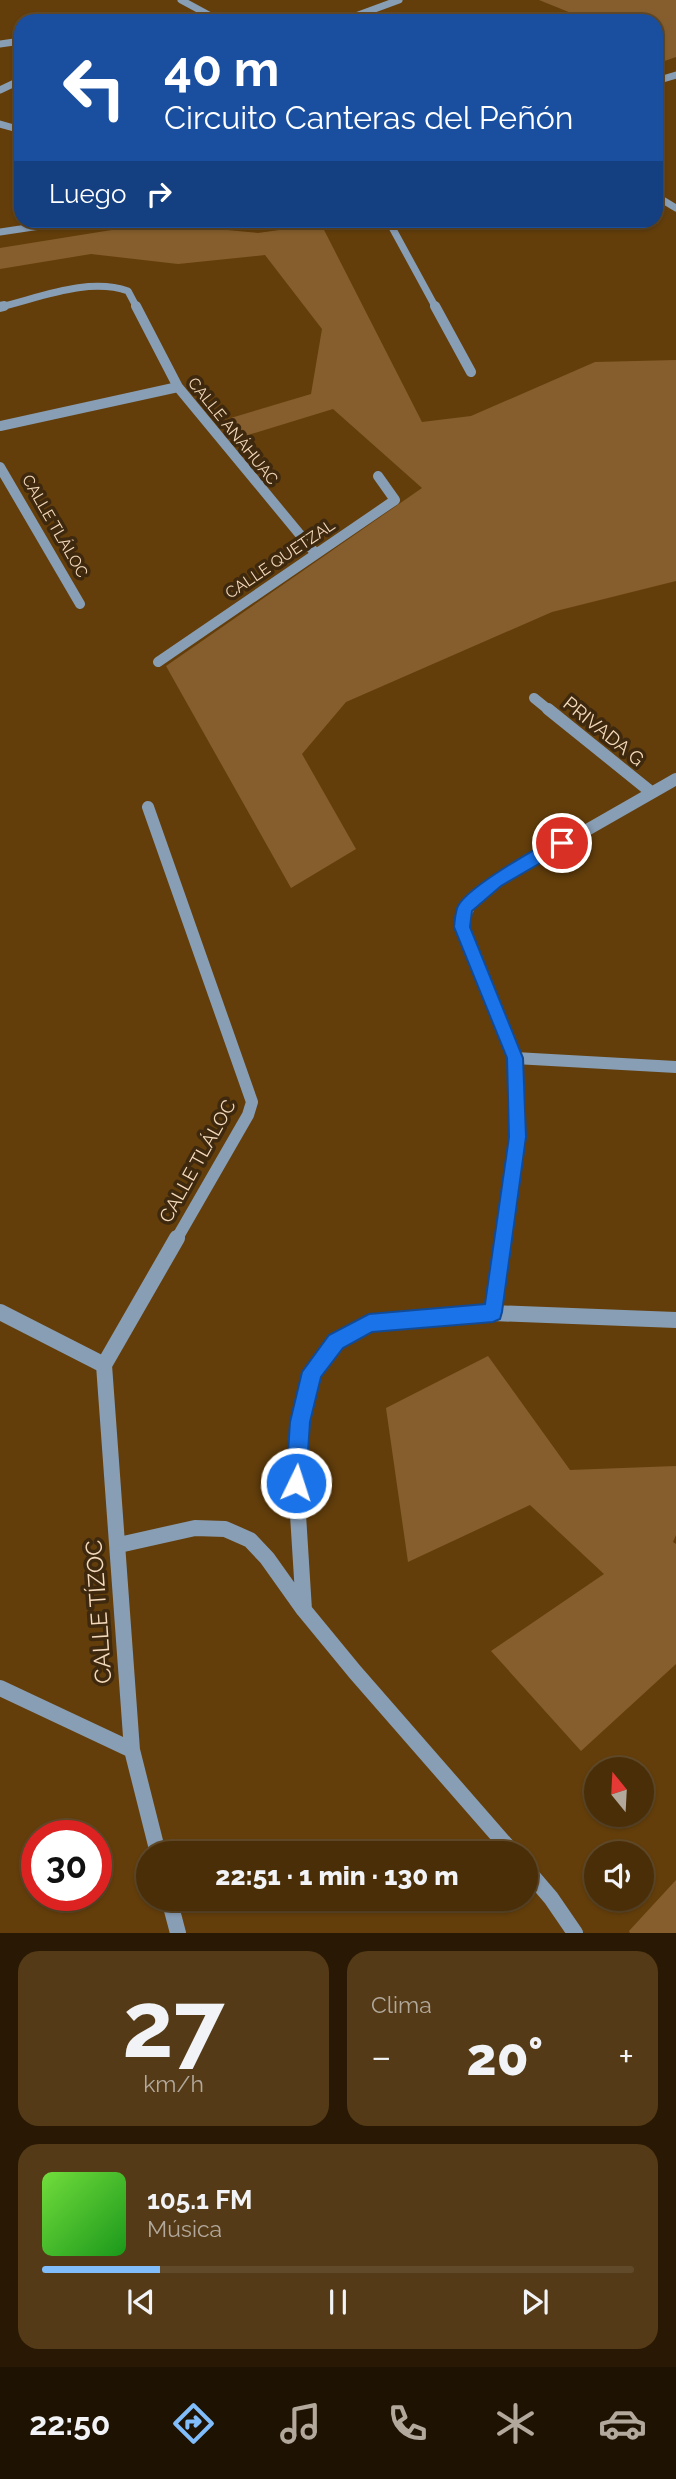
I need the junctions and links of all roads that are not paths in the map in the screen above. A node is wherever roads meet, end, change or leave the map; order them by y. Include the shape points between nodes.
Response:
1 (181, 0) edge
2 (393, 1) edge
3 (207, 14) edge
4 (360, 14) edge
5 (26, 228) edge
6 (392, 228) edge
7 (0, 232) edge
8 (117, 286) joint
9 (0, 307) edge
10 (471, 372) dead end
11 (178, 387) junction
12 (0, 426) edge
13 (0, 467) edge
14 (378, 476) dead end
15 (316, 554) junction
16 (80, 604) dead end
17 (158, 662) dead end
18 (534, 698) dead end
19 (676, 779) edge
20 (651, 792) junction
21 (148, 807) dead end
22 (515, 1058) junction
23 (676, 1067) edge
24 (0, 1312) edge
25 (493, 1312) junction
26 (676, 1320) edge
27 (104, 1365) junction
28 (119, 1545) junction
29 (304, 1610) junction
30 (0, 1688) edge
31 (131, 1750) junction
32 (155, 1841) edge
33 (503, 1841) edge
34 (538, 1883) edge
35 (172, 1911) edge
36 (178, 1933) edge
37 (575, 1933) edge

1 - 3 street
2 - 4 street
5 - 7 street
6 - 10 street
8 - 9 street
8 - 11 street, CALLE ANÁHUAC via 128,291
11 - 12 street
11 - 15 street, CALLE ANÁHUAC
13 - 16 street, CALLE TLÁLOC
14 - 15 street, CALLE QUETZAL via 395,500
15 - 17 street, CALLE QUETZAL
18 - 20 street, PRIVADA G
19 - 20 street
20 - 22 street via 496,882 464,909 462,927
21 - 27 street, CALLE TLÁLOC via 252,1102
22 - 23 street
22 - 25 street via 517,1137
24 - 27 street
25 - 26 street
25 - 29 street via 369,1323 336,1342 312,1372 300,1422 296,1483
27 - 28 street, CALLE TÍZOC
28 - 29 street via 215,1526 238,1533 257,1546
28 - 31 street, CALLE TÍZOC
29 - 33 street
30 - 31 street
31 - 32 street, CALLE TÍZOC
34 - 37 street
35 - 36 street

